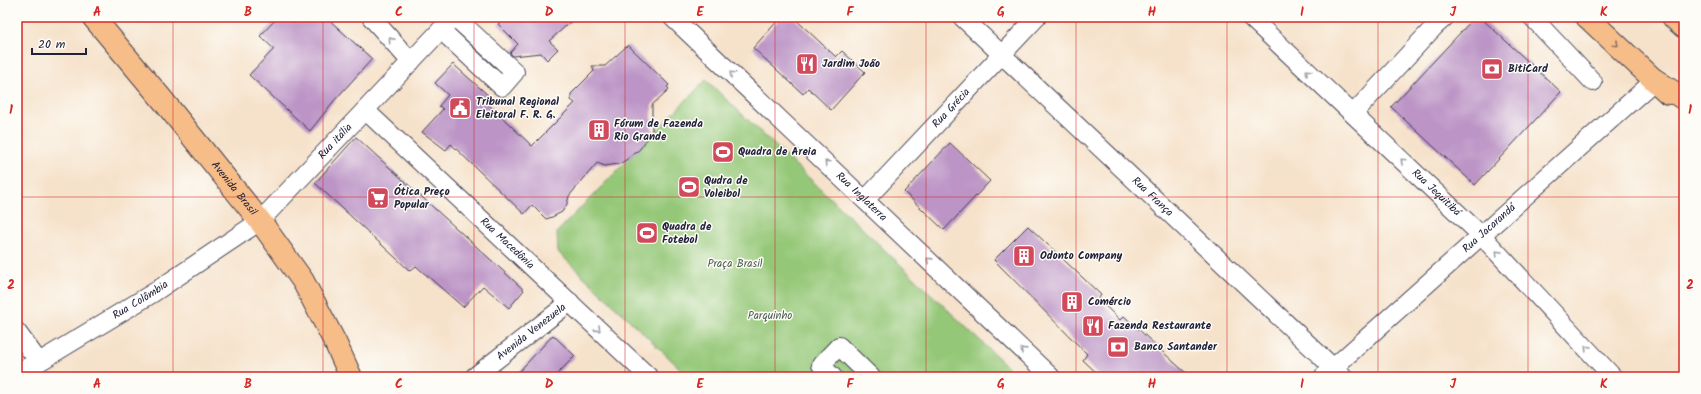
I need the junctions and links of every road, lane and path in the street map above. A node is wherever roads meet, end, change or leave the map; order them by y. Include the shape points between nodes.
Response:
1 (93, 17) edge
2 (371, 17) edge
3 (672, 17) edge
4 (962, 17) edge
5 (1037, 17) edge
6 (1250, 17) edge
7 (1445, 17) edge
8 (1532, 17) edge
9 (1587, 17) edge
10 (1673, 17) edge
11 (450, 21) edge
12 (1684, 28) edge
13 (1002, 55) junction
14 (411, 62) junction
15 (1655, 80) junction
16 (1593, 82) dead end
17 (1684, 99) edge
18 (1684, 108) edge
19 (365, 110) junction
20 (1353, 114) junction
21 (865, 200) junction
22 (260, 221) junction
23 (1482, 236) junction
24 (570, 302) junction
25 (17, 332) edge
26 (39, 362) junction
27 (17, 372) edge
28 (1334, 374) edge
29 (351, 377) edge
30 (474, 377) edge
31 (649, 377) edge
32 (833, 377) edge
33 (871, 377) edge
34 (1051, 377) edge
35 (1613, 377) edge

1 - 22 main road, Avenida Brasil
14 -> 2 street
21 -> 3 street, Rua Inglaterra
4 - 13 street, Rua França
5 - 13 street, Rua Grécia
20 -> 6 street, Rua Jequitibá
7 - 20 street
8 - 16 street
9 -> 15 main road
10 - 12 main road
11 - 14 street
13 - 21 street, Rua Grécia
13 - 28 street, Rua França
14 - 19 street, Rua itália
15 - 17 main road
15 - 18 main road
15 - 23 street, Rua Jacarandá
19 - 22 street, Rua itália
19 - 24 street, Rua Macedônia
23 -> 20 street, Rua Jequitibá
34 -> 21 street, Rua Inglaterra
22 - 26 street, Rua Colômbia via 153,293
22 - 29 main road, Avenida Brasil via 303,281
23 - 28 street, Rua Jacarandá
35 -> 23 street, Rua Jequitibá
24 - 30 street, Avenida Venezuela
24 -> 31 street, Rua Macedônia
25 - 26 street
26 - 27 street, Rua Colômbia
32 - 33 street via 820,365 839,346

